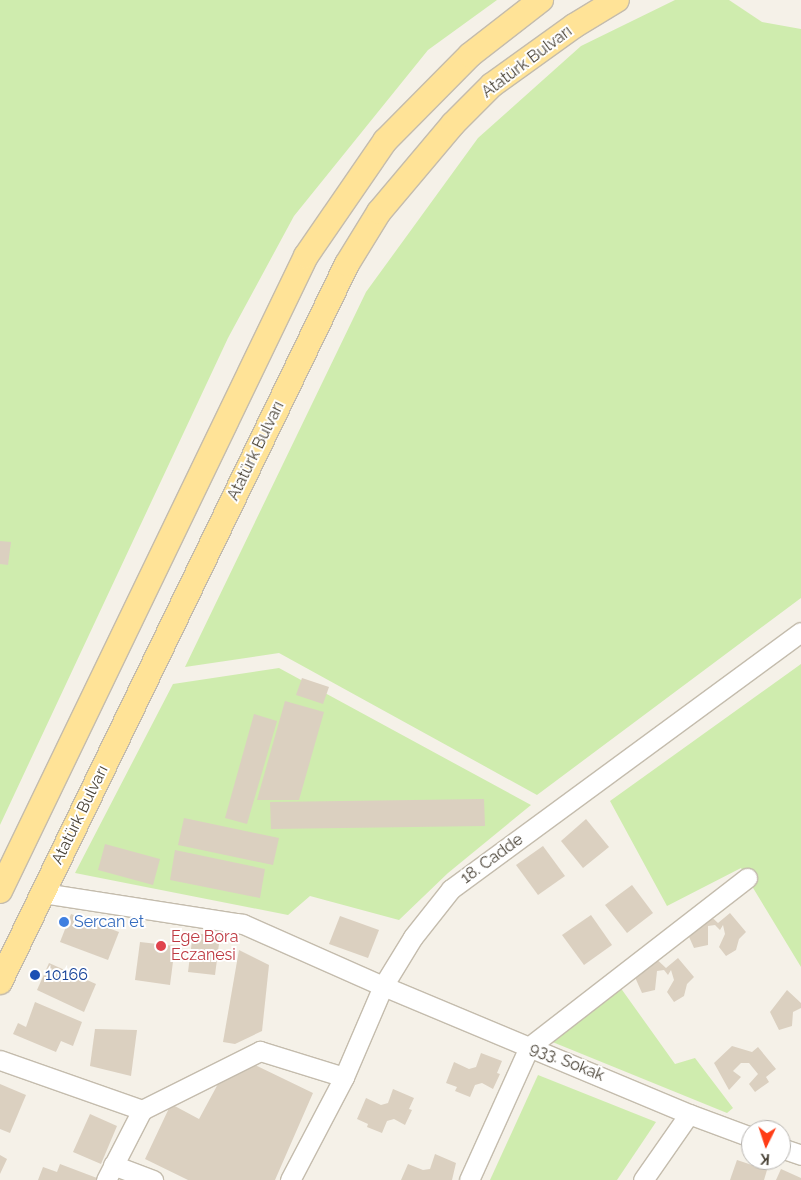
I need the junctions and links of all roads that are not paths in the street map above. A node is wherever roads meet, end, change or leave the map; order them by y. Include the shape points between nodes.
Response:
1 (541, 0) edge
2 (617, 0) edge
3 (801, 632) edge
4 (747, 878) dead end
5 (3, 879) edge
6 (43, 894) junction
7 (0, 982) edge
8 (383, 986) junction
9 (529, 1047) junction
10 (0, 1060) edge
11 (344, 1077) junction
12 (142, 1110) junction
13 (688, 1114) junction
14 (741, 1133) edge
15 (110, 1173) edge
16 (153, 1180) edge
17 (290, 1180) edge
18 (469, 1180) edge
19 (643, 1180) edge

1 - 5 main road via 470,55 385,141 306,256
2 - 6 main road, Atatürk Bulvarı via 574,26 492,85 453,124 379,212 343,272
3 - 8 street, 18. Cadde via 451,889 413,937
4 - 9 street
6 - 7 main road, Atatürk Bulvarı
6 - 8 street, 933. Sokak via 243,924
8 - 9 street, 933. Sokak
8 - 11 street, 18. Cadde
9 - 13 street, 933. Sokak
9 - 18 street
10 - 12 street
11 - 12 street via 260,1051
11 - 17 street, 18. Cadde
12 - 15 street
13 - 14 street, 933. Sokak
13 - 19 street
15 - 16 street

